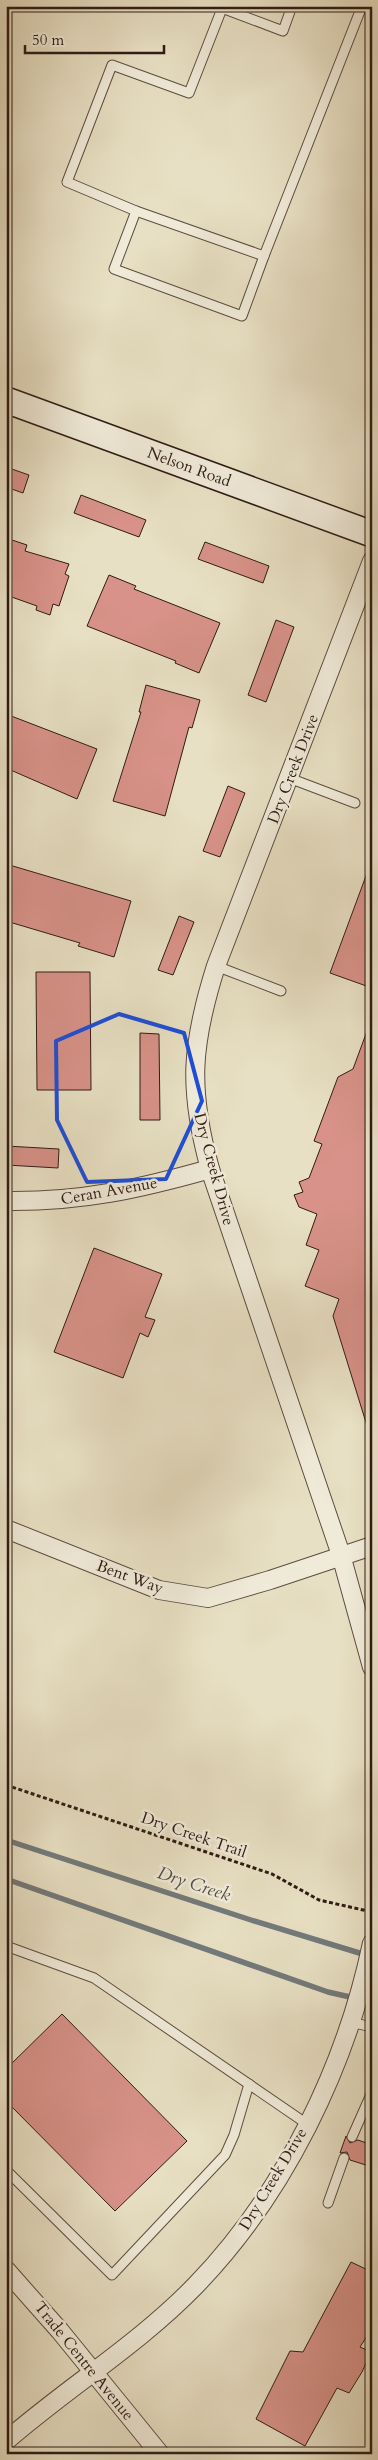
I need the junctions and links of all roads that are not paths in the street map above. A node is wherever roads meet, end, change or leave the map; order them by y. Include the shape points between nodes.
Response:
1 (292, 6) edge
2 (362, 6) edge
3 (222, 7) edge
4 (136, 211) junction
5 (264, 256) junction
6 (6, 400) edge
7 (372, 534) edge
8 (372, 561) edge
9 (289, 778) junction
10 (355, 803) dead end
11 (216, 966) junction
12 (281, 990) dead end
13 (210, 1169) junction
14 (6, 1200) edge
15 (6, 1529) edge
16 (372, 1546) edge
17 (341, 1555) junction
18 (372, 1667) edge
19 (372, 1943) edge
20 (6, 1946) edge
21 (350, 2022) junction
22 (372, 2027) edge
23 (249, 2084) junction
24 (372, 2092) edge
25 (307, 2124) junction
26 (352, 2138) dead end
27 (344, 2158) dead end
28 (6, 2170) edge
29 (328, 2203) dead end
30 (6, 2270) edge
31 (93, 2373) junction
32 (6, 2440) edge
33 (160, 2454) edge

1 - 3 lane via 283,31
2 - 5 lane
3 - 4 lane via 189,93 112,65 67,182
4 - 5 lane
4 - 5 lane via 114,269 242,316
6 - 7 main road, Nelson Road
8 - 9 street, Dry Creek Drive
9 - 10 lane
9 - 11 street, Dry Creek Drive
11 - 12 lane
11 - 13 street, Dry Creek Drive via 203,1010 195,1059 196,1106
13 - 14 street, Ceran Avenue via 112,1194 59,1201
13 - 17 street, Dry Creek Drive
15 - 17 street, Bent Way via 159,1590 208,1598
16 - 17 street, Bent Way
17 - 18 street, Dry Creek Drive
19 - 21 street, Dry Creek Drive
20 - 23 lane via 94,1978
21 - 22 lane
21 - 25 street, Dry Creek Drive via 320,2102
23 - 25 lane
23 - 28 lane via 225,2154 112,2275
24 - 26 lane
25 - 31 street, Dry Creek Drive via 260,2206 220,2258 195,2286
27 - 29 lane
30 - 31 street, Trade Centre Avenue
31 - 32 street, Dry Creek Drive
31 - 33 street, Trade Centre Avenue

